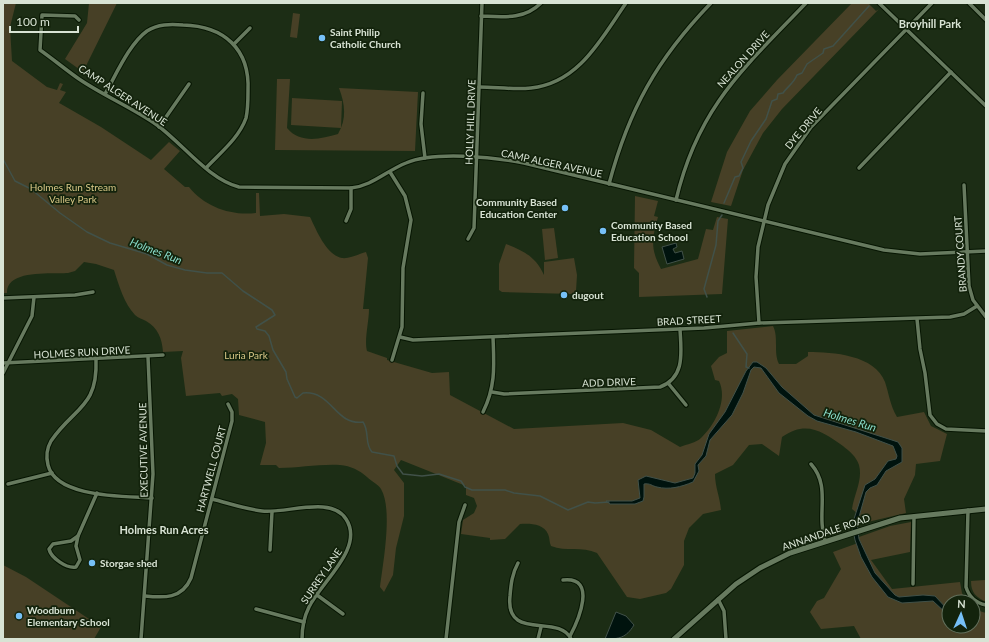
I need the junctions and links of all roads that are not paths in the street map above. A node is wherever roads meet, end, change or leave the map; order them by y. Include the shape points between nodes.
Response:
1 (482, 3) edge
2 (540, 3) edge
3 (626, 3) edge
4 (711, 3) edge
5 (806, 3) edge
6 (879, 3) edge
7 (932, 3) edge
8 (969, 3) edge
9 (481, 16) junction
10 (79, 20) dead end
11 (986, 20) edge
12 (250, 28) dead end
13 (906, 29) junction
14 (234, 44) junction
15 (951, 72) junction
16 (189, 84) dead end
17 (479, 86) junction
18 (105, 94) junction
19 (423, 94) dead end
20 (986, 106) edge
21 (159, 127) junction
22 (425, 158) junction
23 (476, 158) junction
24 (206, 168) junction
25 (859, 168) dead end
26 (390, 172) junction
27 (609, 184) junction
28 (964, 185) dead end
29 (351, 188) junction
30 (676, 200) junction
31 (346, 221) dead end
32 (764, 221) junction
33 (468, 240) dead end
34 (986, 251) edge
35 (967, 252) junction
36 (93, 292) dead end
37 (34, 297) junction
38 (3, 298) edge
39 (976, 306) junction
40 (986, 316) edge
41 (918, 319) junction
42 (759, 323) junction
43 (680, 329) junction
44 (400, 337) junction
45 (493, 337) junction
46 (163, 355) dead end
47 (148, 357) junction
48 (96, 359) junction
49 (392, 360) dead end
50 (3, 363) edge
51 (9, 363) junction
52 (3, 373) edge
53 (668, 383) junction
54 (492, 392) junction
55 (228, 404) dead end
56 (686, 405) dead end
57 (483, 412) dead end
58 (986, 431) edge
59 (811, 464) dead end
60 (52, 474) junction
61 (8, 484) dead end
62 (97, 493) junction
63 (152, 498) junction
64 (212, 499) junction
65 (465, 505) dead end
66 (986, 509) edge
67 (968, 510) junction
68 (272, 512) junction
69 (914, 516) junction
70 (78, 536) junction
71 (825, 541) junction
72 (270, 550) dead end
73 (518, 563) dead end
74 (563, 580) dead end
75 (913, 584) dead end
76 (316, 594) junction
77 (145, 596) junction
78 (718, 599) junction
79 (986, 605) edge
80 (256, 609) dead end
81 (343, 614) dead end
82 (304, 622) junction
83 (541, 627) junction
84 (570, 638) edge
85 (141, 639) edge
86 (302, 639) edge
87 (446, 639) edge
88 (538, 639) edge
89 (674, 639) edge
90 (726, 639) edge

1 - 9 street, HOLLY HILL DRIVE
2 - 9 street via 531,11 518,16
3 - 17 street via 588,57 566,77 547,85 530,88
4 - 27 street via 678,39 651,78 624,135
5 - 30 street, NEALON DRIVE via 741,70 712,110 691,150
6 - 13 street
7 - 13 street, DYE DRIVE
8 - 11 street
9 - 17 street, HOLLY HILL DRIVE
10 - 18 street, CAMP ALGER AVENUE via 75,16 42,15 40,50
12 - 14 street
13 - 15 street
13 - 32 street, DYE DRIVE via 798,144 778,177
14 - 18 street via 216,31 198,26 169,24 156,28 137,40
14 - 24 street via 248,71 248,110 239,132
15 - 20 street
15 - 25 street
16 - 21 street
17 - 23 street, HOLLY HILL DRIVE
18 - 21 street, CAMP ALGER AVENUE
19 - 22 street via 421,124
21 - 24 street, CAMP ALGER AVENUE
22 - 23 street, CAMP ALGER AVENUE
22 - 26 street, CAMP ALGER AVENUE via 407,163
23 - 27 street, CAMP ALGER AVENUE via 512,161
23 - 33 street, HOLLY HILL DRIVE via 474,228
24 - 29 street, CAMP ALGER AVENUE via 223,181 239,187
26 - 29 street, CAMP ALGER AVENUE via 366,185
26 - 44 street via 405,196 411,220 403,268 403,318
27 - 30 street, CAMP ALGER AVENUE
28 - 35 street, BRANDY COURT
29 - 31 street via 351,209
30 - 32 street, CAMP ALGER AVENUE
32 - 35 street, CAMP ALGER AVENUE via 898,252
32 - 42 street, DYE DRIVE via 756,264
34 - 35 street, CAMP ALGER AVENUE
35 - 39 street, BRANDY COURT via 969,286
36 - 37 street via 75,296
37 - 38 street
37 - 51 street via 32,316
39 - 40 street, BRANDY COURT
39 - 41 street, BRAD STREET via 958,316
41 - 42 street, BRAD STREET
41 - 58 street via 930,416 946,429
42 - 43 street, BRAD STREET
43 - 45 street, BRAD STREET
43 - 53 street via 681,364 676,375
44 - 45 street, BRAD STREET via 413,340
44 - 49 street
45 - 54 street
46 - 47 street, HOLMES RUN DRIVE
47 - 48 street, HOLMES RUN DRIVE
47 - 63 street, EXECUTIVE AVENUE
48 - 51 street, HOLMES RUN DRIVE
48 - 60 street via 96,379 90,397 49,446 46,457
50 - 51 street, HOLMES RUN DRIVE
51 - 52 street
53 - 54 street, ADD DRIVE via 654,388 504,394
53 - 56 street
54 - 57 street
55 - 64 street, HARTWELL COURT via 232,412 232,421
59 - 71 street via 818,476 822,494
60 - 61 street
60 - 62 street via 66,485
62 - 63 street
62 - 70 street
63 - 77 street, EXECUTIVE AVENUE
64 - 68 street, SURREY LANE
64 - 77 street, HARTWELL COURT via 186,588 168,597
65 - 87 street via 459,522
66 - 67 main road, ANNANDALE ROAD
67 - 69 main road, ANNANDALE ROAD
67 - 79 street via 966,587 978,603
68 - 72 street
68 - 76 street, SURREY LANE via 326,507 340,513 347,521 351,533 350,545
69 - 71 main road, ANNANDALE ROAD via 860,529
69 - 75 street
70 - 70 street via 71,541 53,544 49,549 52,555 70,567 78,566
71 - 78 main road, ANNANDALE ROAD via 774,561 736,584
73 - 83 street via 512,578 509,603 511,612 521,623
74 - 84 street via 576,582 583,593 583,604
76 - 81 street
76 - 82 street, SURREY LANE
77 - 85 street, EXECUTIVE AVENUE
78 - 89 main road, ANNANDALE ROAD
78 - 90 street via 724,610
80 - 82 street
82 - 86 street, SURREY LANE
83 - 84 street via 563,630
83 - 88 street

